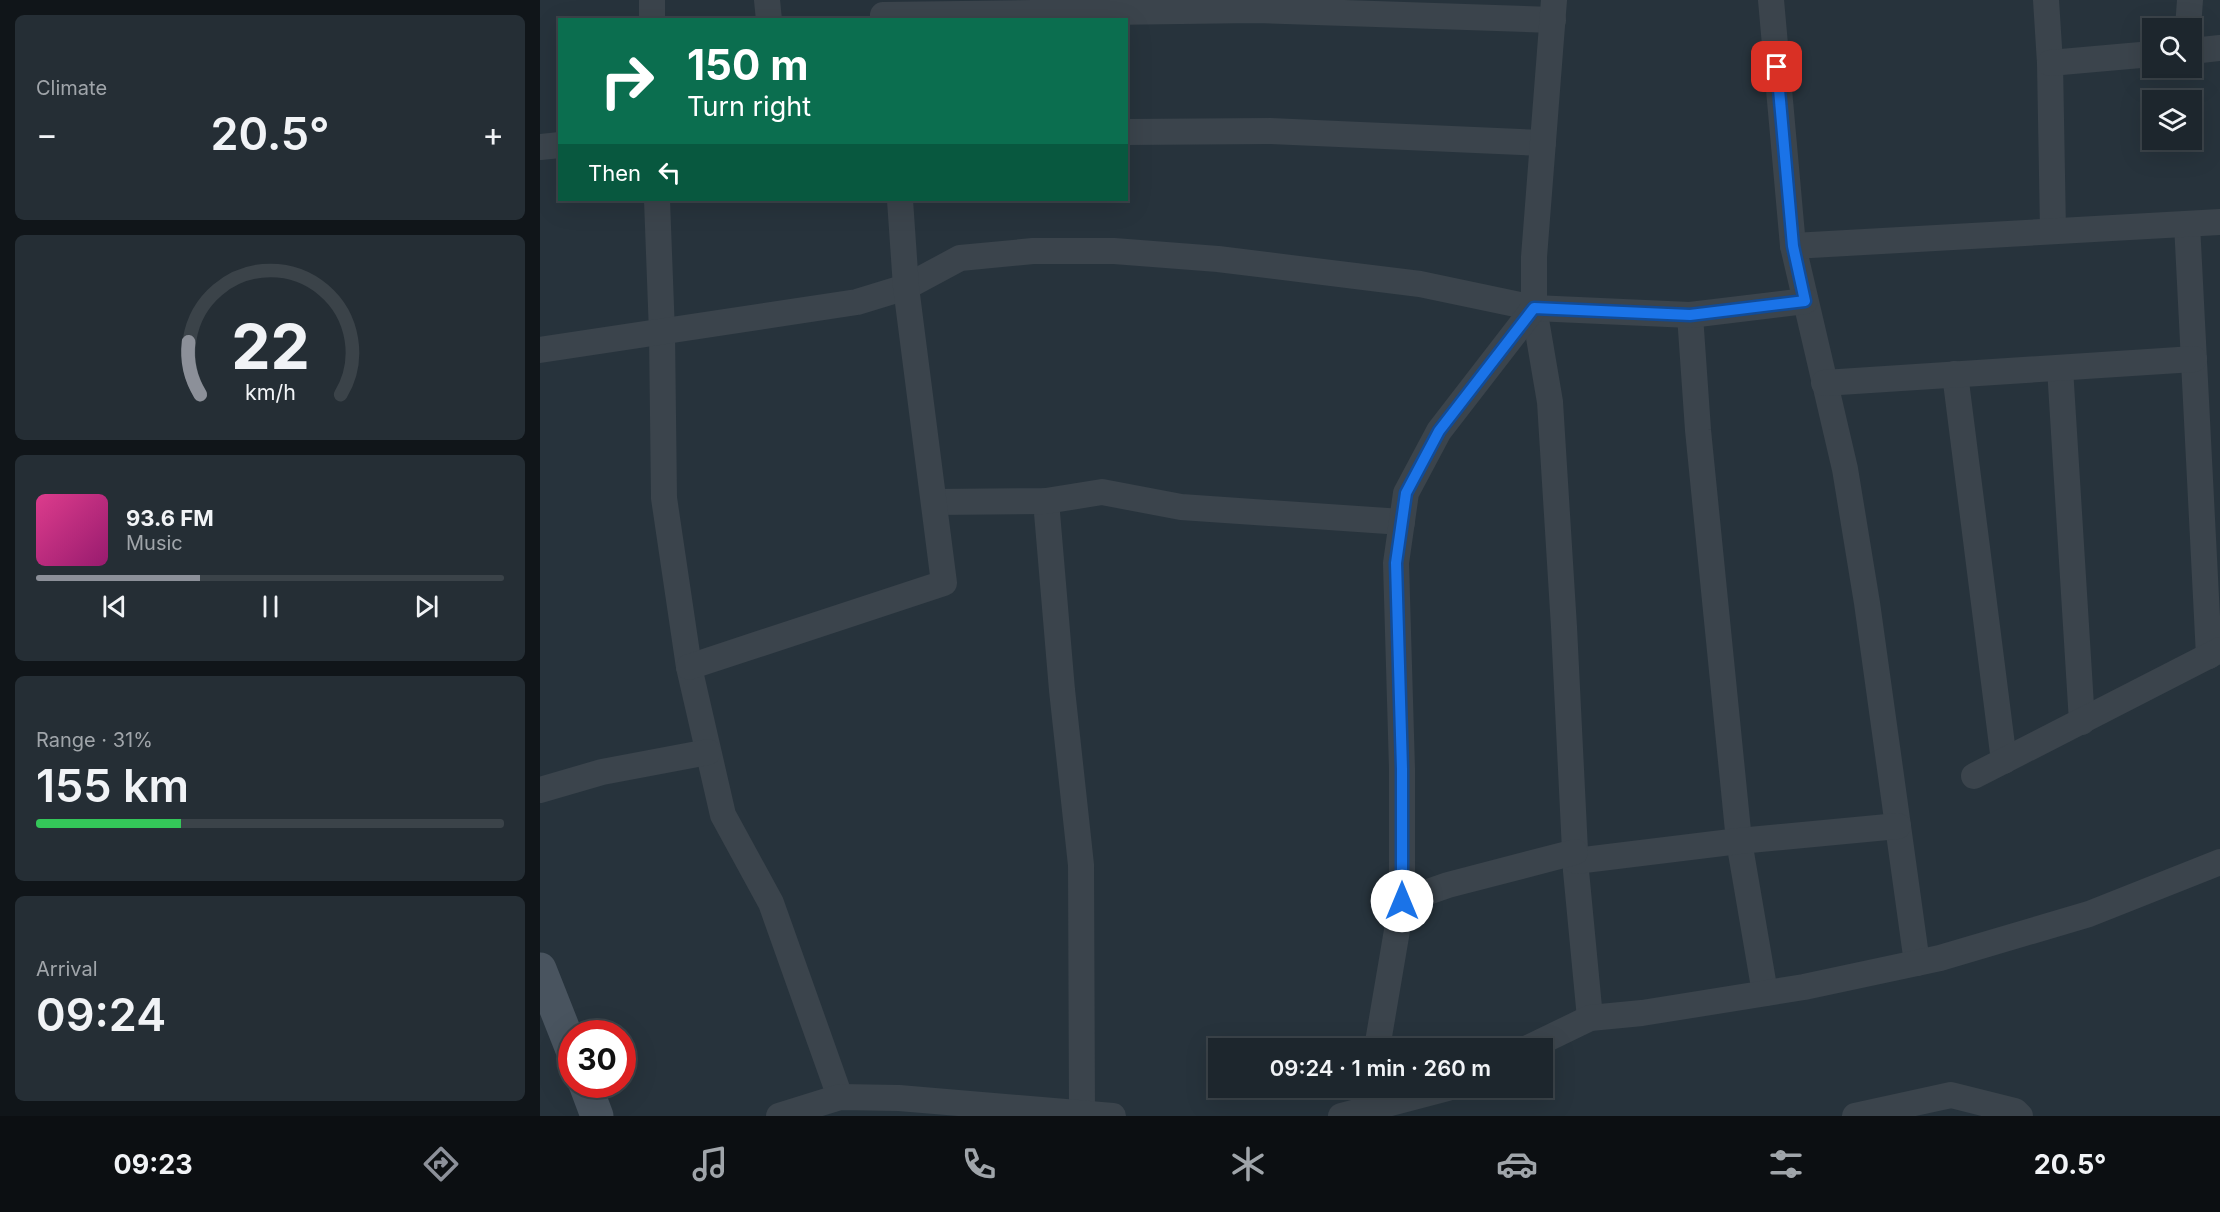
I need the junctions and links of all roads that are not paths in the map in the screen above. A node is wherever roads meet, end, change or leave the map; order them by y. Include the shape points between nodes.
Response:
1 (652, 0) edge
2 (767, 0) edge
3 (1771, 0) edge
4 (2046, 0) edge
5 (2190, 0) edge
6 (1392, 7) edge
7 (1554, 10) edge
8 (883, 12) edge
9 (652, 18) edge
10 (769, 18) edge
11 (2189, 18) edge
12 (2220, 48) edge
13 (2202, 50) edge
14 (2142, 55) edge
15 (2049, 63) junction
16 (1128, 132) edge
17 (1543, 143) junction
18 (558, 145) edge
19 (540, 147) edge
20 (657, 201) edge
21 (900, 201) edge
22 (2220, 222) edge
23 (2187, 224) junction
24 (2054, 231) junction
25 (1793, 246) junction
26 (906, 287) junction
27 (1805, 301) junction
28 (1534, 308) junction
29 (1690, 315) junction
30 (662, 333) junction
31 (540, 350) edge
32 (2194, 360) junction
33 (2060, 368) junction
34 (1955, 374) junction
35 (1824, 382) junction
36 (1046, 501) junction
37 (934, 502) junction
38 (1402, 522) junction
39 (2214, 653) edge
40 (689, 667) junction
41 (2082, 722) junction
42 (708, 752) junction
43 (2004, 761) junction
44 (1974, 776) dead end
45 (540, 790) edge
46 (1898, 826) junction
47 (1739, 841) junction
48 (1576, 856) junction
49 (2220, 862) edge
50 (1402, 901) junction
51 (1917, 963) junction
52 (540, 969) edge
53 (1765, 993) junction
54 (1590, 1018) junction
55 (560, 1020) edge
56 (1379, 1038) edge
57 (1549, 1038) edge
58 (840, 1097) junction
59 (590, 1098) edge
60 (1369, 1099) edge
61 (1082, 1114) junction
62 (597, 1116) edge
63 (779, 1116) edge
64 (1113, 1116) edge
65 (1341, 1116) edge
66 (1856, 1116) edge
67 (2020, 1116) edge

1 - 9 street
2 - 10 street
3 - 25 street
4 - 15 street
5 - 11 street
6 - 7 street
6 - 8 street
7 - 17 street
12 - 13 street
14 - 15 street
15 - 24 street
16 - 17 street via 1270,131
17 - 28 street
18 - 19 street
20 - 30 street
21 - 26 street
22 - 23 street
23 - 24 street
23 - 32 street
24 - 25 street
25 - 27 street
26 - 28 street via 960,258 1033,251 1114,252 1218,259 1420,284
26 - 30 street via 857,302
26 - 37 street
27 - 29 street
27 - 35 street
28 - 29 street
28 - 38 street via 1439,431 1406,493
28 - 48 street via 1550,402
29 - 47 street
30 - 31 street
30 - 40 street via 664,498
32 - 33 street
32 - 39 street
33 - 34 street
33 - 41 street
34 - 35 street
34 - 43 street
35 - 46 street via 1845,469
36 - 37 street
36 - 38 street via 1102,492 1181,507
36 - 61 street via 1081,865
37 - 40 street via 944,582
38 - 50 street via 1396,563
39 - 41 street
40 - 42 street
41 - 43 street
42 - 45 street via 602,772
42 - 58 street via 723,815 771,903
43 - 44 street
46 - 47 street
46 - 51 street
47 - 48 street
47 - 53 street
48 - 50 street via 1448,885
48 - 54 street
49 - 51 street via 2089,914
50 - 56 street
51 - 53 street
52 - 55 main road
53 - 54 street
54 - 57 street
58 - 61 street via 899,1098
58 - 63 street
59 - 62 main road
60 - 65 street
61 - 64 street
66 - 67 street via 1951,1095 2015,1111

